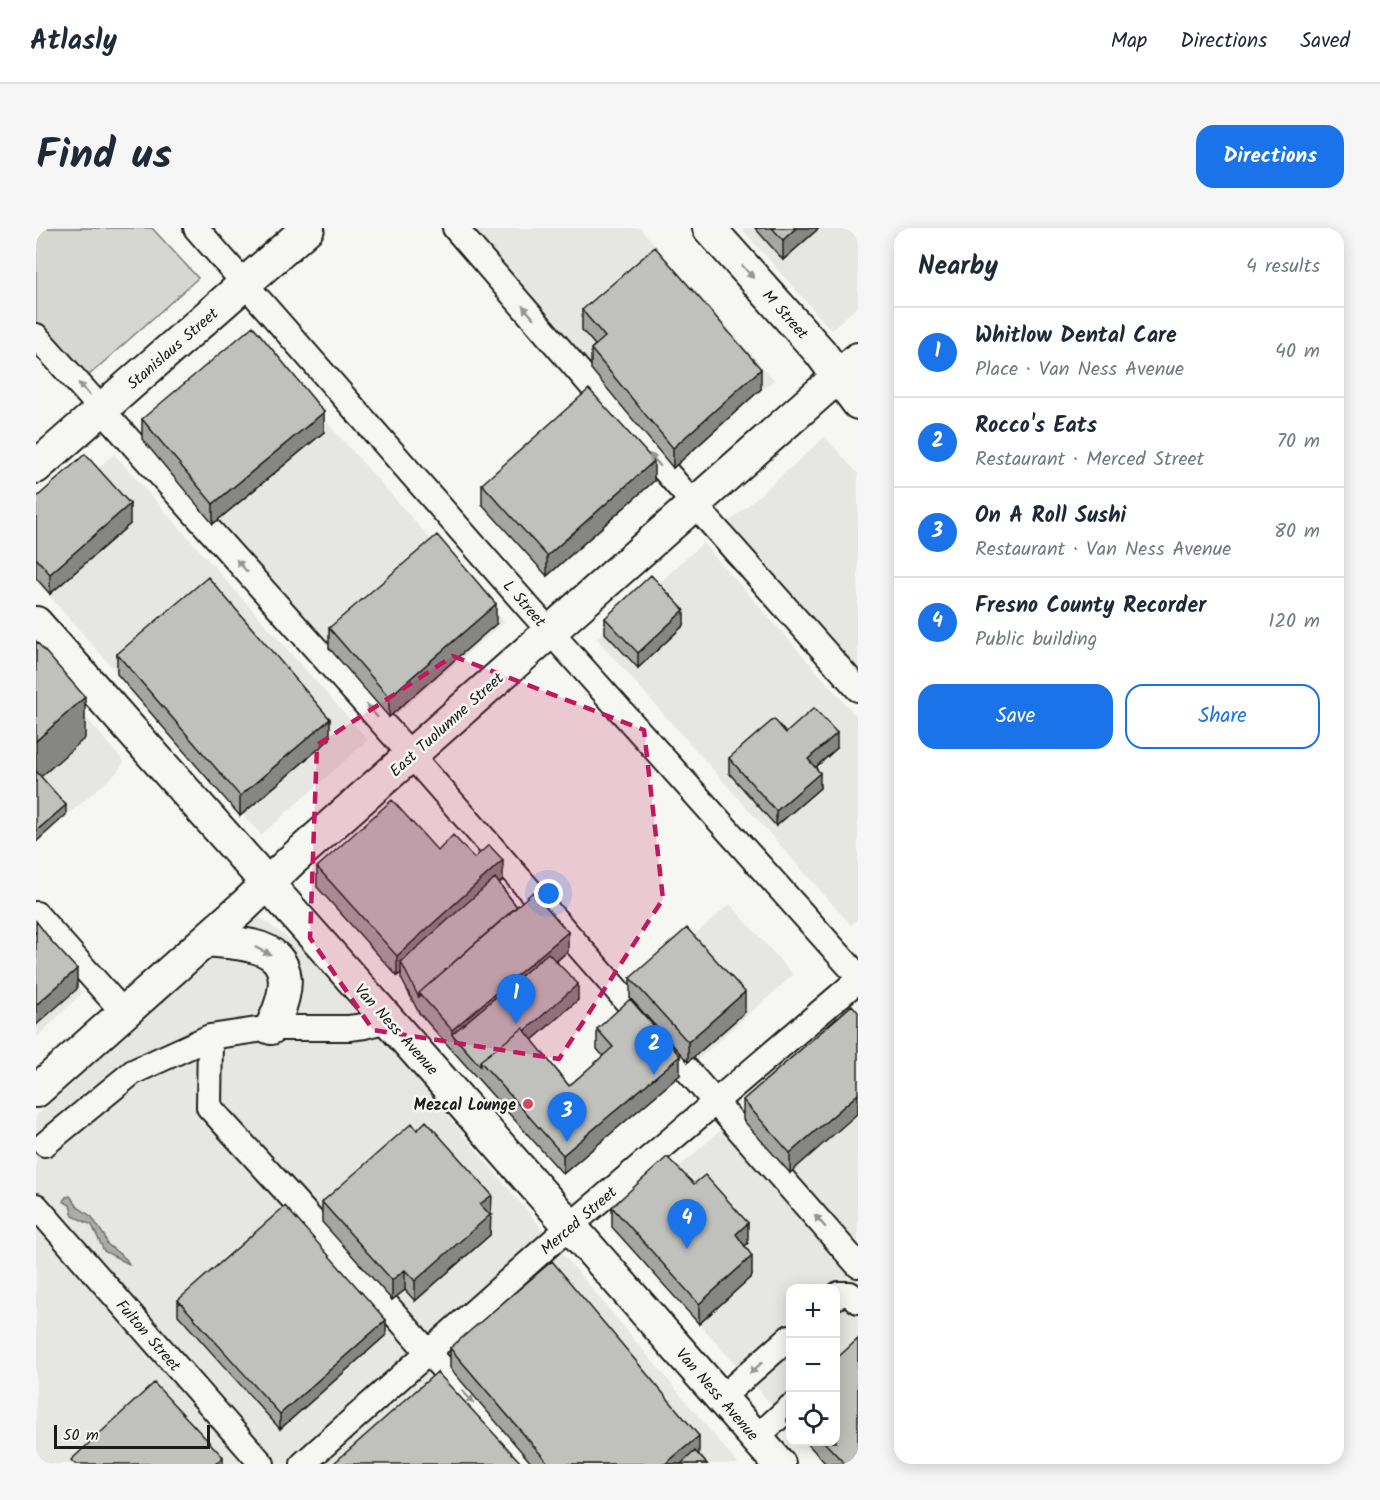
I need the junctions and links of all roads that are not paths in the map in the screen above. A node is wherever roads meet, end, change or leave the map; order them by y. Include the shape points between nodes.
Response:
1 (196, 228) edge
2 (308, 228) edge
3 (455, 228) edge
4 (709, 228) edge
5 (244, 284) junction
6 (36, 336) edge
7 (848, 367) edge
8 (858, 403) edge
9 (102, 410) junction
10 (36, 467) edge
11 (694, 504) junction
12 (36, 623) edge
13 (550, 631) junction
14 (858, 689) edge
15 (411, 755) junction
16 (267, 883) junction
17 (36, 914) edge
18 (206, 940) junction
19 (858, 978) edge
20 (124, 1013) junction
21 (388, 1020) junction
22 (271, 1028) junction
23 (210, 1037) junction
24 (36, 1091) edge
25 (715, 1102) junction
26 (45, 1144) dead end
27 (36, 1206) edge
28 (570, 1226) junction
29 (858, 1265) edge
30 (789, 1338) edge
31 (429, 1353) junction
32 (721, 1398) junction
33 (786, 1411) edge
34 (756, 1438) junction
35 (262, 1464) edge
36 (303, 1464) edge
37 (527, 1464) edge
38 (779, 1464) edge

1 - 5 street, L Street
2 - 5 main road, Stanislaus Street
11 -> 3 street
4 -> 7 main road, M Street via 820,352
5 - 9 main road, Stanislaus Street
5 - 13 street, L Street
9 -> 6 street
7 - 8 main road, M Street
7 - 11 main road, East Tuolumne Street
9 - 10 main road, Stanislaus Street
15 -> 9 street
11 - 13 main road, East Tuolumne Street
11 - 14 street
12 - 16 main road, Van Ness Avenue
13 - 15 main road, East Tuolumne Street
13 - 19 street, L Street
15 - 16 main road, East Tuolumne Street
15 - 25 street
16 - 18 main road, East Tuolumne Street
16 - 21 main road, Van Ness Avenue
17 - 20 street
18 - 20 main road, East Tuolumne Street
18 -> 22 main road via 253,946 270,953 280,964 286,979 285,996
19 - 25 street, Merced Street
20 - 24 main road, East Tuolumne Street
21 - 22 street via 349,1028
21 - 28 main road, Van Ness Avenue
22 - 23 street
23 - 26 street via 134,1072
23 - 31 street via 209,1107
25 - 28 street, Merced Street
29 -> 25 street
27 - 35 street, Fulton Street
28 - 31 street, Merced Street
28 - 32 main road, Van Ness Avenue
30 -> 32 street
31 - 36 street, Merced Street
31 -> 37 street
32 - 34 main road, Van Ness Avenue
33 - 34 street
34 - 38 main road, Van Ness Avenue

